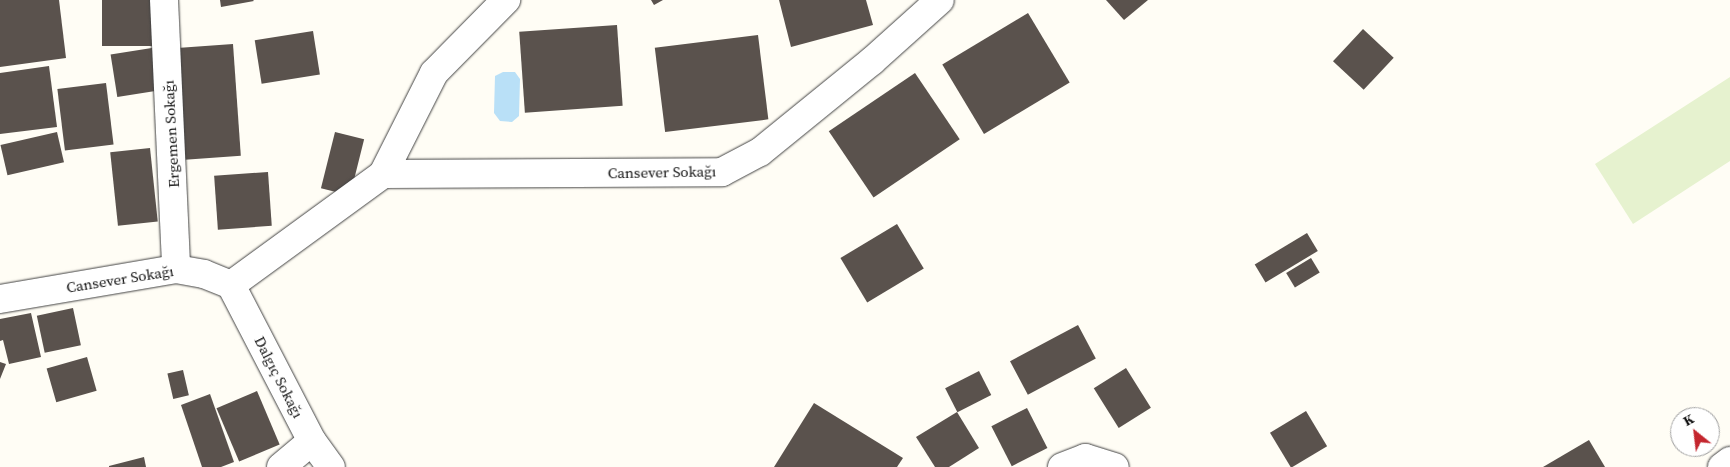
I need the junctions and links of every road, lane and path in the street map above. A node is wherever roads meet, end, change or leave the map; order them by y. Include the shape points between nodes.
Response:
1 (164, 0) edge
2 (506, 0) edge
3 (940, 0) edge
4 (383, 174) junction
5 (176, 269) junction
6 (231, 285) junction
7 (0, 299) edge
8 (312, 441) junction
9 (1730, 461) edge
10 (281, 467) edge
11 (331, 467) edge
12 (1062, 467) edge
13 (1115, 467) edge
14 (1722, 467) edge

1 - 5 street, Ergemen Sokağı
2 - 4 street via 434,73
3 - 4 street, Cansever Sokağı via 872,62 760,152 722,172
4 - 6 street
5 - 6 street, Cansever Sokağı via 204,274
5 - 7 street, Cansever Sokağı
6 - 8 street, Dalgıç Sokağı
8 - 10 street
8 - 11 street, Dalgıç Sokağı
9 - 14 street
12 - 13 street via 1084,458

